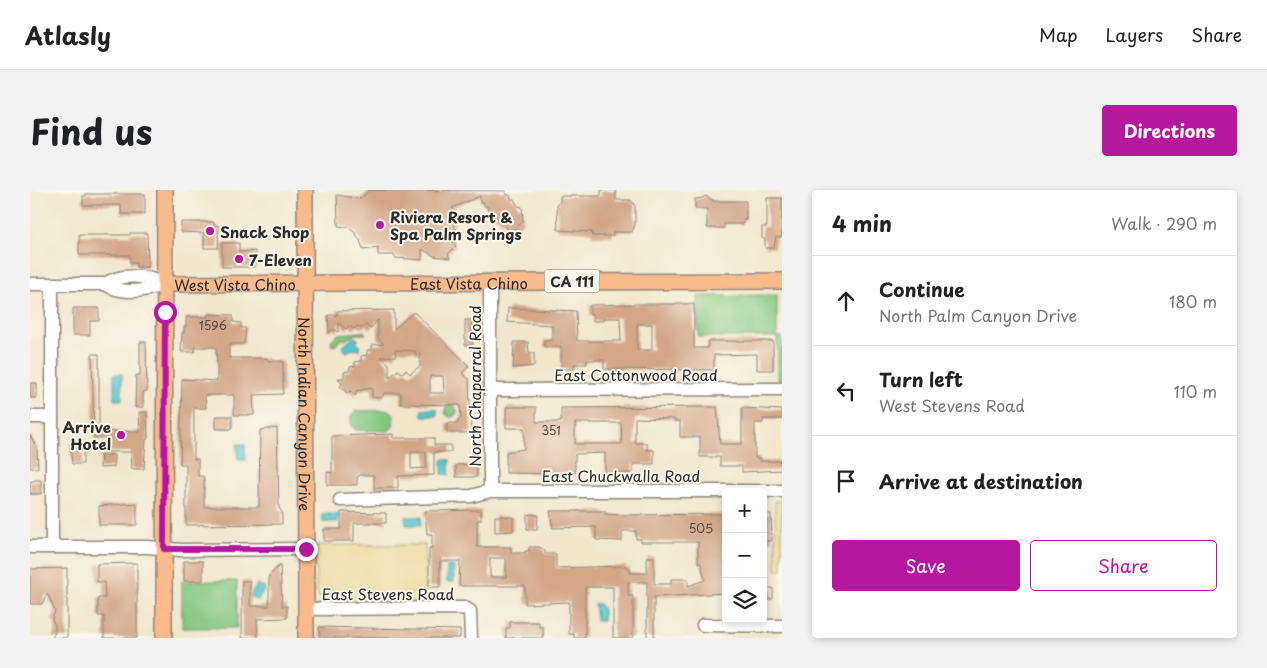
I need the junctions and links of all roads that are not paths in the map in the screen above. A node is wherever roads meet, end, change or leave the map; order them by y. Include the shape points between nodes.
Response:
1 (165, 190) edge
2 (305, 190) edge
3 (490, 281) junction
4 (782, 281) edge
5 (305, 282) junction
6 (30, 284) edge
7 (52, 284) junction
8 (165, 284) junction
9 (782, 389) edge
10 (490, 390) junction
11 (30, 416) edge
12 (52, 416) junction
13 (490, 491) junction
14 (782, 491) edge
15 (340, 500) dead end
16 (30, 546) edge
17 (52, 546) junction
18 (164, 549) junction
19 (306, 549) junction
20 (306, 609) junction
21 (703, 625) dead end
22 (782, 626) edge
23 (164, 638) edge
24 (306, 638) edge
25 (471, 638) edge

1 - 8 main road
2 - 5 main road, North Indian Canyon Drive
3 - 4 main road, East Vista Chino / CA 111
3 - 5 main road, East Vista Chino / CA 111
3 - 10 street, North Chaparral Road
5 - 8 main road, West Vista Chino / CA 111
5 - 19 main road, North Indian Canyon Drive
6 - 7 street, West Vista Chino
7 - 8 street, West Vista Chino via 105,284 115,290 149,290
7 - 12 street
8 - 18 main road
9 - 10 street, East Cottonwood Road
10 - 13 street, North Chaparral Road
11 - 12 street
12 - 17 street
13 - 14 street, East Chuckwalla Road
13 - 15 street, East Chuckwalla Road via 466,497
16 - 17 street
17 - 18 street
18 - 19 street
18 - 23 main road
19 - 20 main road, North Indian Canyon Drive
20 - 24 main road, North Indian Canyon Drive
20 - 25 street, East Stevens Road via 465,608 470,611
21 - 22 street

